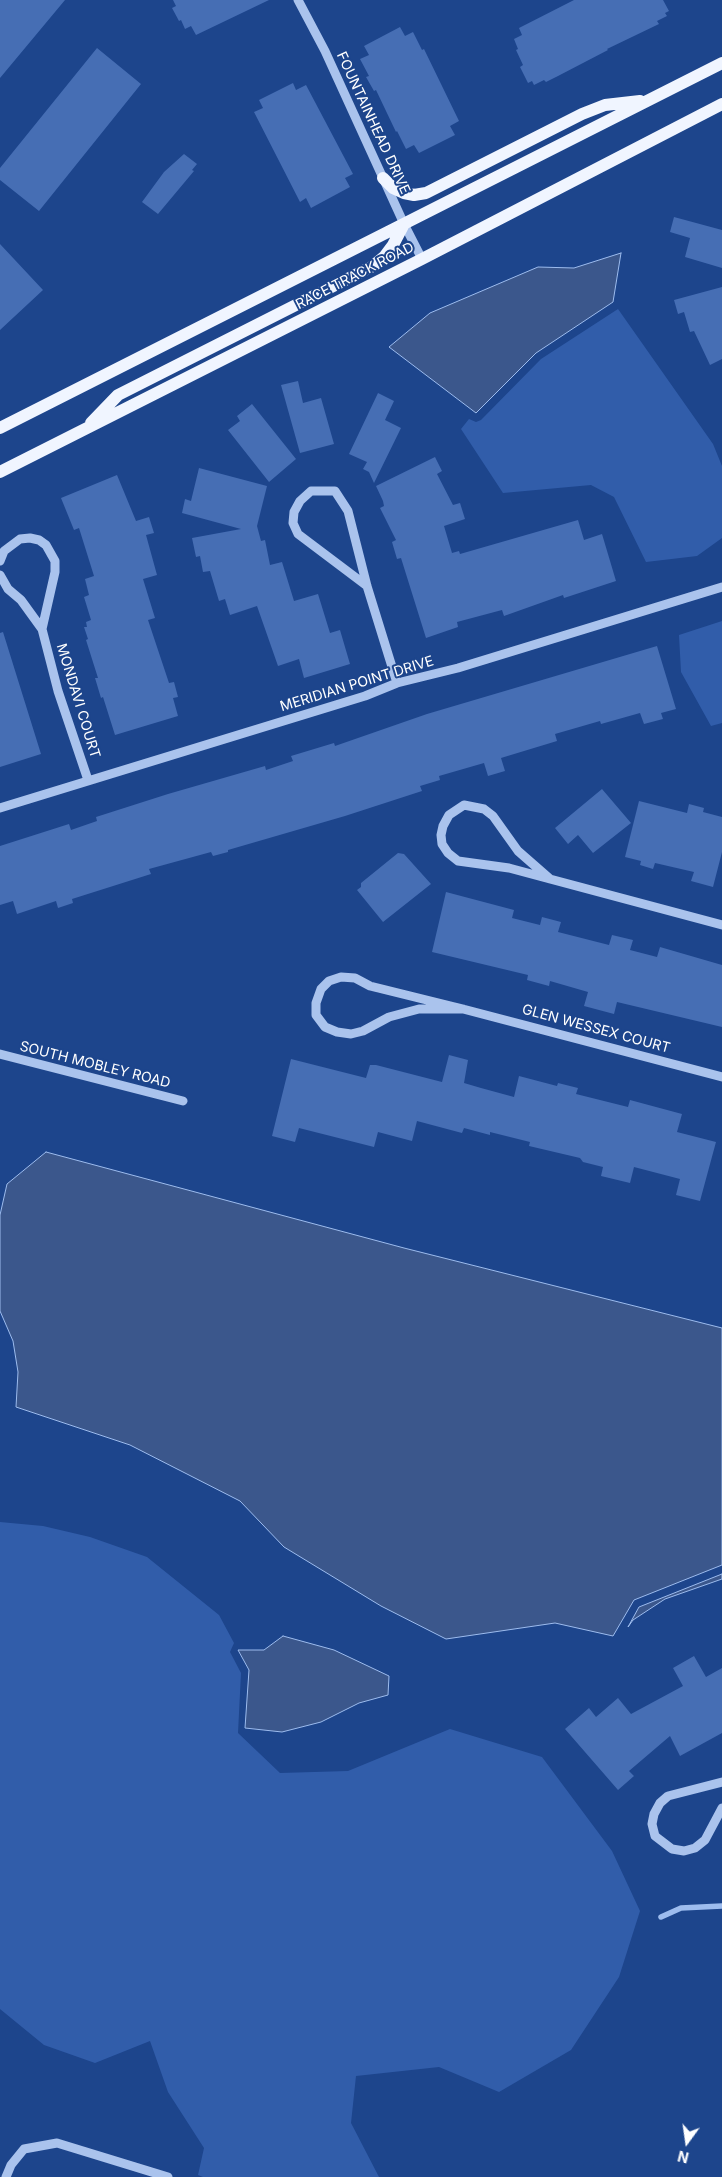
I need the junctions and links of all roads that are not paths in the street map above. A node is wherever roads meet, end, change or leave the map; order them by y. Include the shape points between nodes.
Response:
1 (298, 0) edge
2 (722, 63) edge
3 (650, 100) junction
4 (722, 104) edge
5 (383, 178) junction
6 (404, 224) junction
7 (422, 259) junction
8 (0, 428) edge
9 (84, 430) junction
10 (0, 472) edge
11 (0, 561) edge
12 (0, 575) edge
13 (367, 586) junction
14 (722, 587) edge
15 (42, 629) junction
16 (398, 683) junction
17 (88, 780) junction
18 (0, 808) edge
19 (550, 879) junction
20 (722, 925) edge
21 (463, 1008) junction
22 (0, 1054) edge
23 (722, 1077) edge
24 (183, 1101) dead end
25 (722, 1782) edge
26 (722, 1808) edge
27 (6, 2177) edge
28 (168, 2177) edge

1 - 5 street, FOUNTAINHEAD DRIVE
2 - 3 main road, RACE TRACK ROAD
3 - 5 main road via 605,105 582,114 426,192 404,193
3 - 6 main road, RACE TRACK ROAD
4 - 7 main road, RACE TRACK ROAD
5 - 6 street, FOUNTAINHEAD DRIVE
6 - 7 street, FOUNTAINHEAD DRIVE
6 - 8 main road, RACE TRACK ROAD
6 - 9 main road via 393,245 373,266 118,395
7 - 9 main road, RACE TRACK ROAD
9 - 10 main road, RACE TRACK ROAD
11 - 15 street, MONDAVI COURT via 4,550 20,539 39,540 46,545 55,572
12 - 15 street, MONDAVI COURT
13 - 13 street via 298,534 293,523 294,512 300,501 312,491 335,491 348,510
13 - 16 street
14 - 16 street, MERIDIAN POINT DRIVE via 458,668
15 - 17 street, MONDAVI COURT via 58,691
16 - 17 street, MERIDIAN POINT DRIVE
17 - 18 street, MERIDIAN POINT DRIVE
19 - 19 street via 518,851 493,816 484,809 464,805 449,815 443,826 442,844 458,861 509,868
19 - 20 street
21 - 21 street, GLEN WESSEX COURT via 341,977 329,981 322,989 316,1003 316,1015 325,1027 351,1034 389,1017 419,1010
21 - 23 street, GLEN WESSEX COURT
22 - 24 street, SOUTH MOBLEY ROAD
25 - 26 street via 668,1796 654,1814 655,1836 672,1849 696,1848 705,1840
27 - 28 street via 24,2149 57,2143

